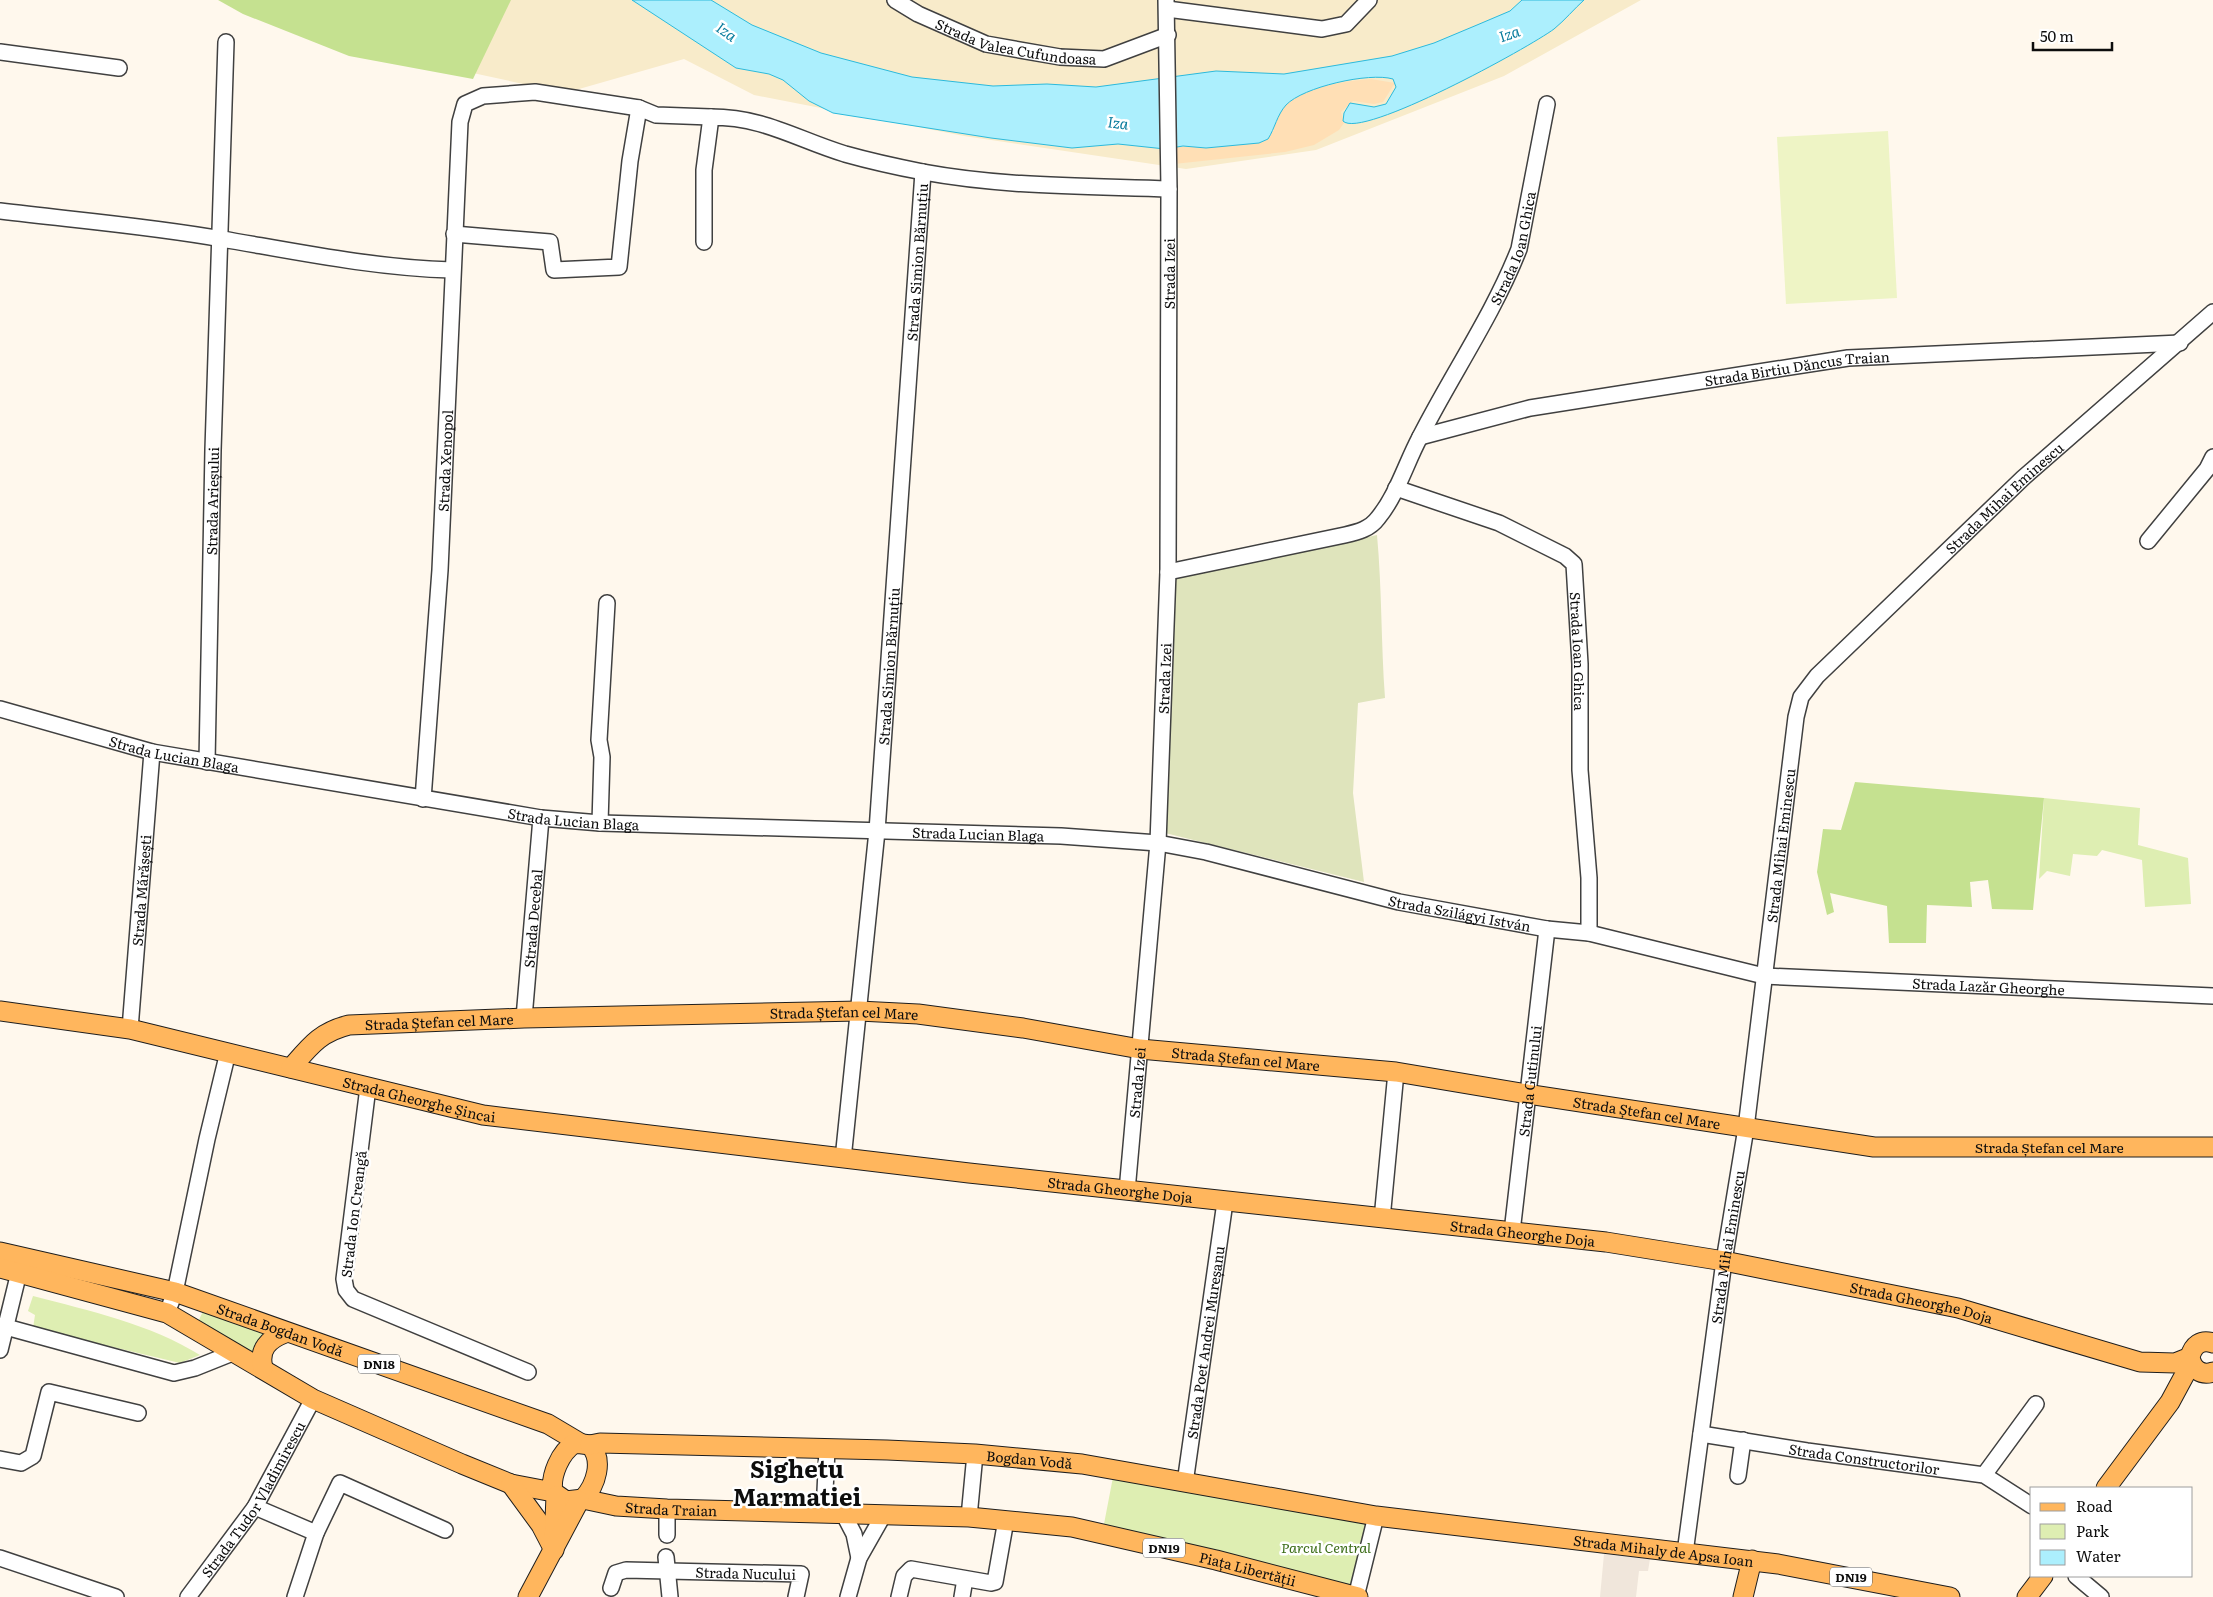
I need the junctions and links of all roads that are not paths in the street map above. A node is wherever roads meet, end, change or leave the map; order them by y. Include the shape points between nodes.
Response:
1 (895, 0) edge
2 (1369, 0) edge
3 (1167, 5) edge
4 (1168, 35) junction
5 (226, 42) dead end
6 (0, 52) edge
7 (119, 68) dead end
8 (1547, 104) dead end
9 (640, 108) junction
10 (711, 117) junction
11 (922, 172) junction
12 (1169, 189) junction
13 (0, 211) edge
14 (454, 234) junction
15 (221, 238) junction
16 (704, 242) dead end
17 (452, 270) junction
18 (2213, 312) edge
19 (2180, 343) junction
20 (1420, 437) junction
21 (2213, 458) edge
22 (1396, 488) junction
23 (2148, 541) dead end
24 (1168, 572) junction
25 (607, 604) dead end
26 (0, 709) edge
27 (152, 752) junction
28 (207, 762) junction
29 (423, 799) junction
30 (541, 818) junction
31 (600, 823) junction
32 (877, 831) junction
33 (1158, 843) junction
34 (1547, 929) junction
35 (1589, 933) junction
36 (1764, 976) junction
37 (2213, 996) edge
38 (0, 1011) edge
39 (859, 1011) junction
40 (524, 1018) junction
41 (130, 1029) junction
42 (1140, 1049) junction
43 (228, 1052) junction
44 (291, 1068) junction
45 (1396, 1072) junction
46 (368, 1087) junction
47 (1527, 1094) junction
48 (1746, 1128) junction
49 (2213, 1147) edge
50 (844, 1159) junction
51 (1127, 1191) junction
52 (1225, 1202) junction
53 (1382, 1219) junction
54 (1512, 1232) junction
55 (0, 1252) edge
56 (1724, 1261) junction
57 (20, 1265) junction
58 (0, 1268) edge
59 (175, 1292) junction
60 (168, 1312) junction
61 (6, 1327) junction
62 (285, 1332) junction
63 (2213, 1342) edge
64 (0, 1350) edge
65 (235, 1352) junction
66 (2190, 1360) junction
67 (263, 1368) junction
68 (528, 1372) dead end
69 (2212, 1372) edge
70 (313, 1399) junction
71 (2170, 1402) junction
72 (2036, 1404) dead end
73 (138, 1413) dead end
74 (1701, 1434) junction
75 (1743, 1440) junction
76 (585, 1444) junction
77 (828, 1449) junction
78 (975, 1454) junction
79 (0, 1459) edge
80 (1984, 1475) junction
81 (1738, 1476) dead end
82 (1185, 1483) junction
83 (511, 1484) junction
84 (2107, 1487) edge
85 (555, 1494) junction
86 (581, 1500) junction
87 (2030, 1505) edge
88 (255, 1507) junction
89 (667, 1510) junction
90 (833, 1513) junction
91 (884, 1514) junction
92 (1376, 1516) junction
93 (969, 1517) junction
94 (1006, 1520) junction
95 (445, 1530) dead end
96 (316, 1533) junction
97 (667, 1535) dead end
98 (554, 1550) junction
99 (1685, 1553) junction
100 (0, 1558) edge
101 (859, 1558) junction
102 (1752, 1560) junction
103 (667, 1564) junction
104 (2042, 1577) edge
105 (2077, 1577) edge
106 (965, 1578) junction
107 (610, 1588) dead end
108 (1304, 1590) edge
109 (111, 1596) edge
110 (188, 1597) edge
111 (295, 1597) edge
112 (528, 1597) edge
113 (670, 1597) edge
114 (796, 1597) edge
115 (848, 1597) edge
116 (899, 1597) edge
117 (962, 1597) edge
118 (1357, 1597) edge
119 (1743, 1597) edge
120 (1950, 1597) edge
121 (2027, 1597) edge
122 (2100, 1597) edge

1 - 4 street, Strada Valea Cufundoasa via 918,14 986,44 1060,57 1104,60
2 - 3 street via 1346,24 1322,29
3 - 4 street
4 - 12 street, Strada Izei
5 - 15 street, Strada Arieșului
6 - 7 street
8 - 20 street, Strada Ioan Ghica via 1519,249 1500,293
9 - 10 street via 656,114
9 - 14 street, Strada Xenopol via 535,92 483,96 465,104 460,122
9 - 14 street via 630,161 619,267 554,270 550,242
10 - 11 street via 763,123 845,154
10 - 16 street via 704,170
11 - 12 street via 988,181
11 - 32 street, Strada Simion Bărnuțiu
12 - 24 street, Strada Izei
13 - 15 street
14 - 17 street, Strada Xenopol
15 - 17 street via 346,259
15 - 28 street, Strada Arieșului
17 - 29 street, Strada Xenopol via 440,570
18 - 19 street, Strada Mihai Eminescu
19 - 20 street, Strada Birtiu Dăncus Traian via 1848,358 1530,408
19 - 36 street, Strada Mihai Eminescu via 2024,478 1817,676 1801,697
20 - 22 street, Strada Ioan Ghica
21 - 23 street
22 - 24 street, Strada Ioan Ghica via 1378,519 1365,530
22 - 35 street, Strada Ioan Ghica via 1498,524 1565,556 1574,564 1580,664 1580,770 1590,878
24 - 33 street, Strada Izei
25 - 31 street via 599,740 602,757
26 - 27 street, Strada Lucian Blaga
27 - 28 street, Strada Lucian Blaga
27 - 41 street, Strada Mărășești
28 - 29 street, Strada Lucian Blaga
29 - 30 street, Strada Lucian Blaga
30 - 31 street, Strada Lucian Blaga
30 - 40 street, Strada Decebal
31 - 32 street, Strada Lucian Blaga
32 - 33 street, Strada Lucian Blaga via 1061,836
32 - 39 street, Strada Simion Bărnuțiu
33 - 34 street, Strada Szilágyi István via 1206,852 1398,902
33 - 42 street, Strada Izei
34 - 35 street, Strada Szilágyi István
34 - 47 street, Strada Gutinului
35 - 36 street, Strada Szilágyi István
36 - 37 street, Strada Lazăr Gheorghe
36 - 48 street, Strada Mihai Eminescu
38 - 41 main road, Strada Gheorghe Șincai
39 - 40 main road, Strada Ștefan cel Mare
39 - 42 main road, Strada Ștefan cel Mare via 937,1016
39 - 50 street, Strada Simion Bărnuțiu
40 - 44 main road, Strada Ștefan cel Mare via 349,1025 331,1029
41 - 43 main road, Strada Gheorghe Șincai
42 - 45 main road, Strada Ștefan cel Mare
42 - 51 street, Strada Izei
43 - 44 main road, Strada Gheorghe Șincai
43 - 59 street
44 - 46 main road, Strada Gheorghe Șincai
45 - 47 main road, Strada Ștefan cel Mare
45 - 53 street
46 - 50 main road, Strada Gheorghe Șincai via 483,1115
46 - 68 street, Strada Ion Creangă via 344,1279 346,1290 353,1299
47 - 48 main road, Strada Ștefan cel Mare
47 - 54 street, Strada Gutinului
48 - 49 main road, Strada Ștefan cel Mare via 1874,1147
48 - 56 street, Strada Mihai Eminescu
50 - 51 main road, Strada Gheorghe Doja
51 - 52 main road, Strada Gheorghe Doja
52 - 53 main road, Strada Gheorghe Doja
52 - 82 street, Strada Poet Andrei Mureșanu
53 - 54 main road, Strada Gheorghe Doja
54 - 56 main road, Strada Gheorghe Doja via 1606,1242
55 - 57 main road, Strada Bogdan Vodă / DN18
56 - 66 main road, Strada Gheorghe Doja via 1958,1308 2140,1362
56 - 74 street, Strada Mihai Eminescu
57 - 58 main road, Strada Bogdan Vodă / DN18
57 - 59 main road, Strada Bogdan Vodă / DN18
57 - 60 main road, Strada Bogdan Vodă / DN18
57 - 61 street
59 - 60 street
59 - 62 main road, Strada Bogdan Vodă / DN18
60 - 65 main road, Strada Bogdan Vodă / DN18
61 - 64 street
61 - 65 street via 174,1373
62 - 67 main road via 271,1339 263,1349
62 - 76 main road, Strada Bogdan Vodă / DN18 via 548,1424
63 - 66 main road via 2198,1344 2193,1348
65 - 67 main road, Strada Bogdan Vodă / DN18
66 - 69 main road via 2202,1373
66 - 71 main road
67 - 70 main road, Strada Bogdan Vodă / DN18
69 - 71 main road via 2188,1385
70 - 83 main road, DN18
70 - 88 street, Strada Tudor Vladimirescu
71 - 84 main road
72 - 80 street
73 - 79 street via 49,1392 33,1456 21,1463
74 - 75 street, Strada Constructorilor
74 - 99 street, Strada Mihai Eminescu
75 - 80 street, Strada Constructorilor
75 - 81 street
76 - 77 main road, DN19
76 - 85 main road via 571,1446 565,1451 554,1478
76 - 86 main road via 598,1457 598,1466 591,1486
77 - 78 main road, DN19
77 - 90 street
78 - 82 main road, Bogdan Vodă / DN19 via 1082,1464
78 - 93 street
80 - 87 street, Strada Constructorilor
82 - 92 main road, DN19
83 - 85 main road, DN18
83 - 98 main road via 541,1525
85 - 86 main road via 566,1501
85 - 98 main road
86 - 89 main road, Strada Traian / DN19
86 - 98 main road
88 - 96 street
88 - 110 street, Strada Tudor Vladimirescu
89 - 90 main road, Strada Traian / DN19
89 - 97 street
90 - 91 main road, Strada Traian / DN19
90 - 101 street via 854,1534
91 - 93 main road, Strada Traian / DN19
91 - 101 street
92 - 99 main road, Strada Mihaly de Apsa Ioan / DN19
92 - 118 street, Piața Libertății
93 - 94 main road, Piața Libertății / DN19
94 - 106 street via 995,1582
94 - 108 main road, Piața Libertății / DN19 via 1072,1527
95 - 96 street via 340,1483
96 - 111 street
98 - 112 main road
99 - 102 main road, Strada Mihaly de Apsa Ioan / DN19
100 - 109 street
101 - 115 street
102 - 119 main road
102 - 120 main road, Strada Mihaly de Apsa Ioan / DN19
103 - 107 street, Strada Nucului via 616,1573
103 - 113 street
103 - 114 street, Strada Nucului via 801,1574
104 - 121 main road
105 - 122 street
106 - 116 street via 911,1569 904,1576
106 - 117 street
108 - 118 main road, Piața Libertății / DN19

